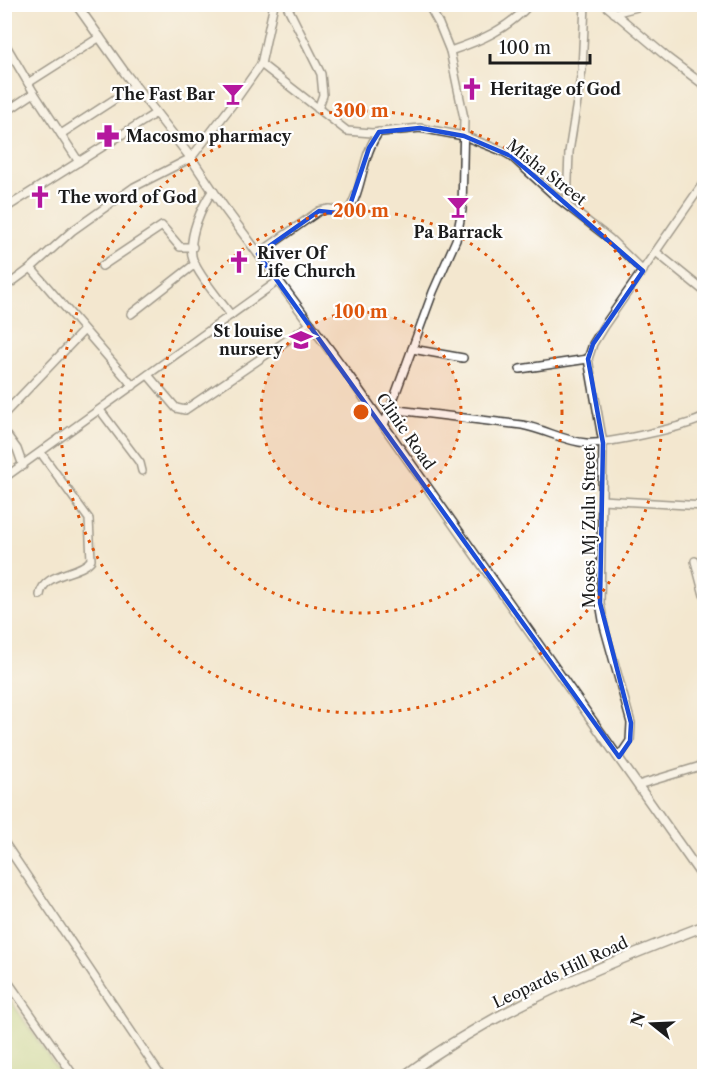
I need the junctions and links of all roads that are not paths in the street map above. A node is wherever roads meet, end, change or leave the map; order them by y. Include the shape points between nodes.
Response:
1 (76, 4) edge
2 (274, 4) edge
3 (286, 4) edge
4 (428, 4) edge
5 (530, 4) edge
6 (585, 4) edge
7 (604, 4) edge
8 (649, 4) edge
9 (614, 13) junction
10 (100, 37) junction
11 (4, 42) edge
12 (450, 51) junction
13 (261, 64) junction
14 (28, 84) junction
15 (705, 85) edge
16 (135, 86) junction
17 (34, 93) junction
18 (318, 109) junction
19 (4, 113) edge
20 (156, 113) junction
21 (380, 132) junction
22 (61, 134) junction
23 (464, 135) junction
24 (191, 158) junction
25 (79, 162) junction
26 (703, 187) edge
27 (213, 190) junction
28 (567, 205) junction
29 (4, 209) edge
30 (193, 247) junction
31 (656, 252) junction
32 (258, 254) junction
33 (195, 264) junction
34 (102, 266) dead end
35 (31, 268) junction
36 (643, 271) junction
37 (278, 281) junction
38 (4, 288) edge
39 (705, 291) edge
40 (131, 314) dead end
41 (231, 315) junction
42 (311, 324) junction
43 (84, 330) junction
44 (412, 349) junction
45 (463, 358) dead end
46 (588, 359) junction
47 (520, 369) dead end
48 (148, 375) junction
49 (133, 386) junction
50 (389, 409) junction
51 (100, 410) junction
52 (4, 414) edge
53 (705, 417) edge
54 (384, 425) junction
55 (4, 431) edge
56 (603, 442) junction
57 (41, 453) junction
58 (23, 466) junction
59 (142, 471) dead end
60 (4, 478) edge
61 (602, 500) junction
62 (705, 506) edge
63 (695, 561) dead end
64 (40, 594) dead end
65 (705, 595) edge
66 (619, 757) junction
67 (705, 765) edge
68 (639, 785) junction
69 (4, 842) edge
70 (705, 879) edge
71 (705, 926) edge
72 (4, 976) edge
73 (411, 1075) edge
74 (74, 1077) edge
75 (161, 1077) edge

1 - 10 street, Clinic Road
2 - 13 street
3 - 18 street via 321,74 323,95
4 - 12 street
5 - 12 street via 486,38
6 - 28 street
7 - 9 street
8 - 9 street
9 - 15 street
10 - 14 street
10 - 16 street, Clinic Road
11 - 14 street
12 - 23 street
13 - 18 street, Misha Street
13 - 24 street
14 - 17 street
16 - 20 street, Clinic Road
16 - 22 street
17 - 19 street
17 - 22 street
18 - 21 street, Misha Street via 346,131
20 - 24 street, Clinic Road
20 - 25 street
21 - 23 street, Misha Street via 420,128
21 - 32 street via 369,148 362,179 346,213 318,211
22 - 25 street
23 - 28 street, Misha Street via 511,156
23 - 44 street via 461,223
24 - 27 street, Clinic Road
24 - 35 street via 134,187 72,231
25 - 29 street
26 - 31 street
27 - 30 street via 199,213
27 - 32 street, Clinic Road
28 - 36 street, Misha Street
30 - 33 street
30 - 34 street via 180,248 162,226
31 - 36 street
31 - 39 street
32 - 37 street, Clinic Road
33 - 40 street
33 - 41 street
35 - 38 street
35 - 43 street
36 - 46 street via 593,344
37 - 41 street
37 - 42 street, Clinic Road
41 - 48 street
42 - 48 street via 185,410 176,408
42 - 54 street, Clinic Road
43 - 49 street
43 - 52 street
44 - 45 street
44 - 50 street
46 - 47 street
46 - 56 street, Moses Mj Zulu Street
48 - 49 street
49 - 51 street
50 - 54 street
50 - 56 street via 522,425 576,442
51 - 57 street
51 - 59 street via 141,463
53 - 56 street via 681,426
54 - 66 street, Clinic Road
55 - 58 street
56 - 61 street, Moses Mj Zulu Street
57 - 58 street
57 - 64 street via 90,519 91,560 44,586
58 - 60 street
61 - 62 street
61 - 66 street, Moses Mj Zulu Street via 600,603 631,723 630,741
63 - 65 street
66 - 68 street, Clinic Road
67 - 68 street
68 - 70 street, Clinic Road
69 - 75 street
71 - 73 main road, Leopards Hill Road via 542,994 454,1042
72 - 74 street

